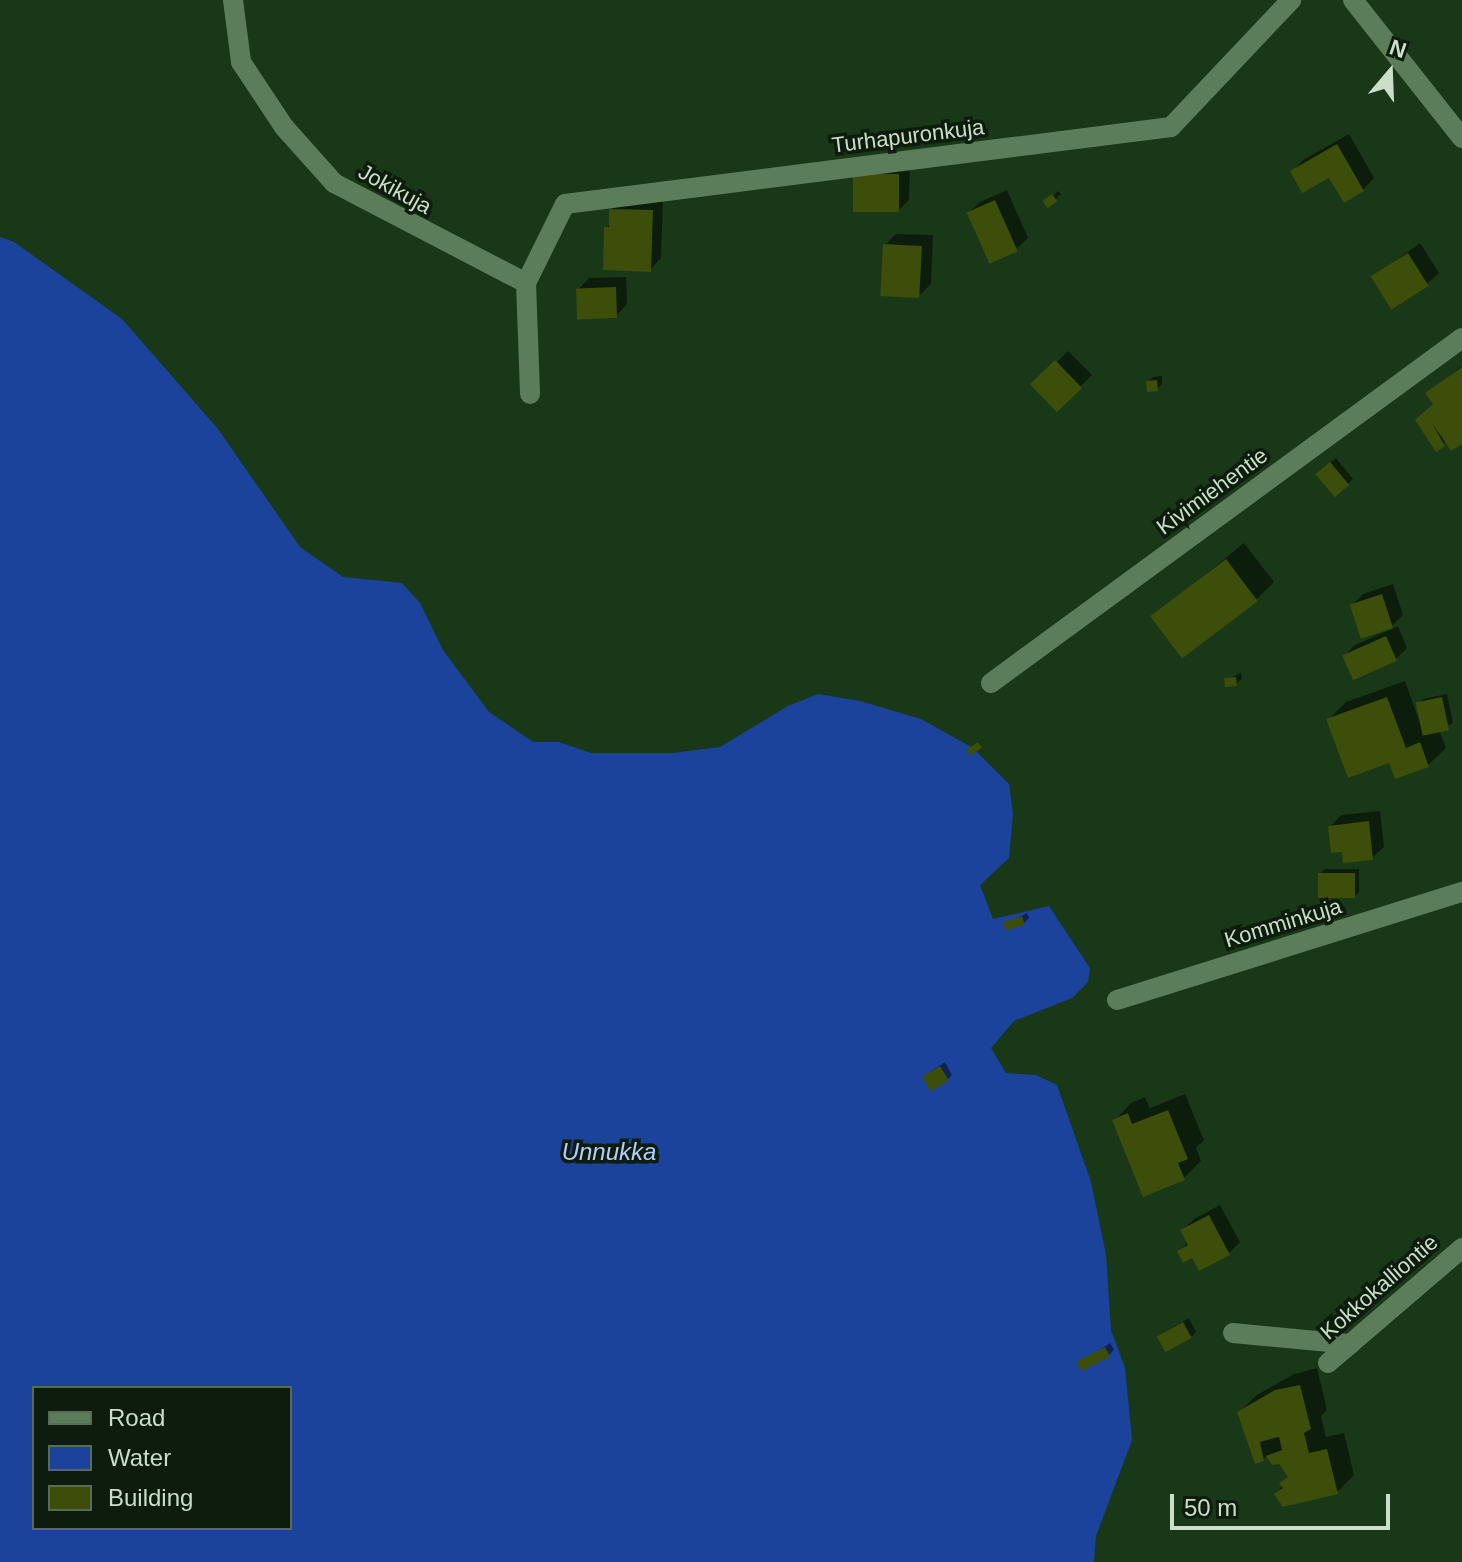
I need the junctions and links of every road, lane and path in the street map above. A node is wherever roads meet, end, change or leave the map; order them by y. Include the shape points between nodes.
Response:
1 (233, 0) edge
2 (1291, 0) edge
3 (1353, 0) edge
4 (1462, 138) edge
5 (526, 283) junction
6 (1462, 338) edge
7 (530, 394) dead end
8 (991, 683) dead end
9 (1462, 892) edge
10 (1117, 1000) dead end
11 (1462, 1248) edge
12 (1233, 1333) dead end
13 (1350, 1344) junction
14 (1328, 1363) dead end

1 - 5 street, Jokikuja via 241,62 284,127 334,183
2 - 5 street, Turhapuronkuja via 1171,127 565,204
3 - 4 street
5 - 7 street
6 - 8 street, Kivimiehentie
9 - 10 street, Komminkuja
11 - 13 street, Kokkokalliontie
12 - 13 street
13 - 14 street, Kokkokalliontie

